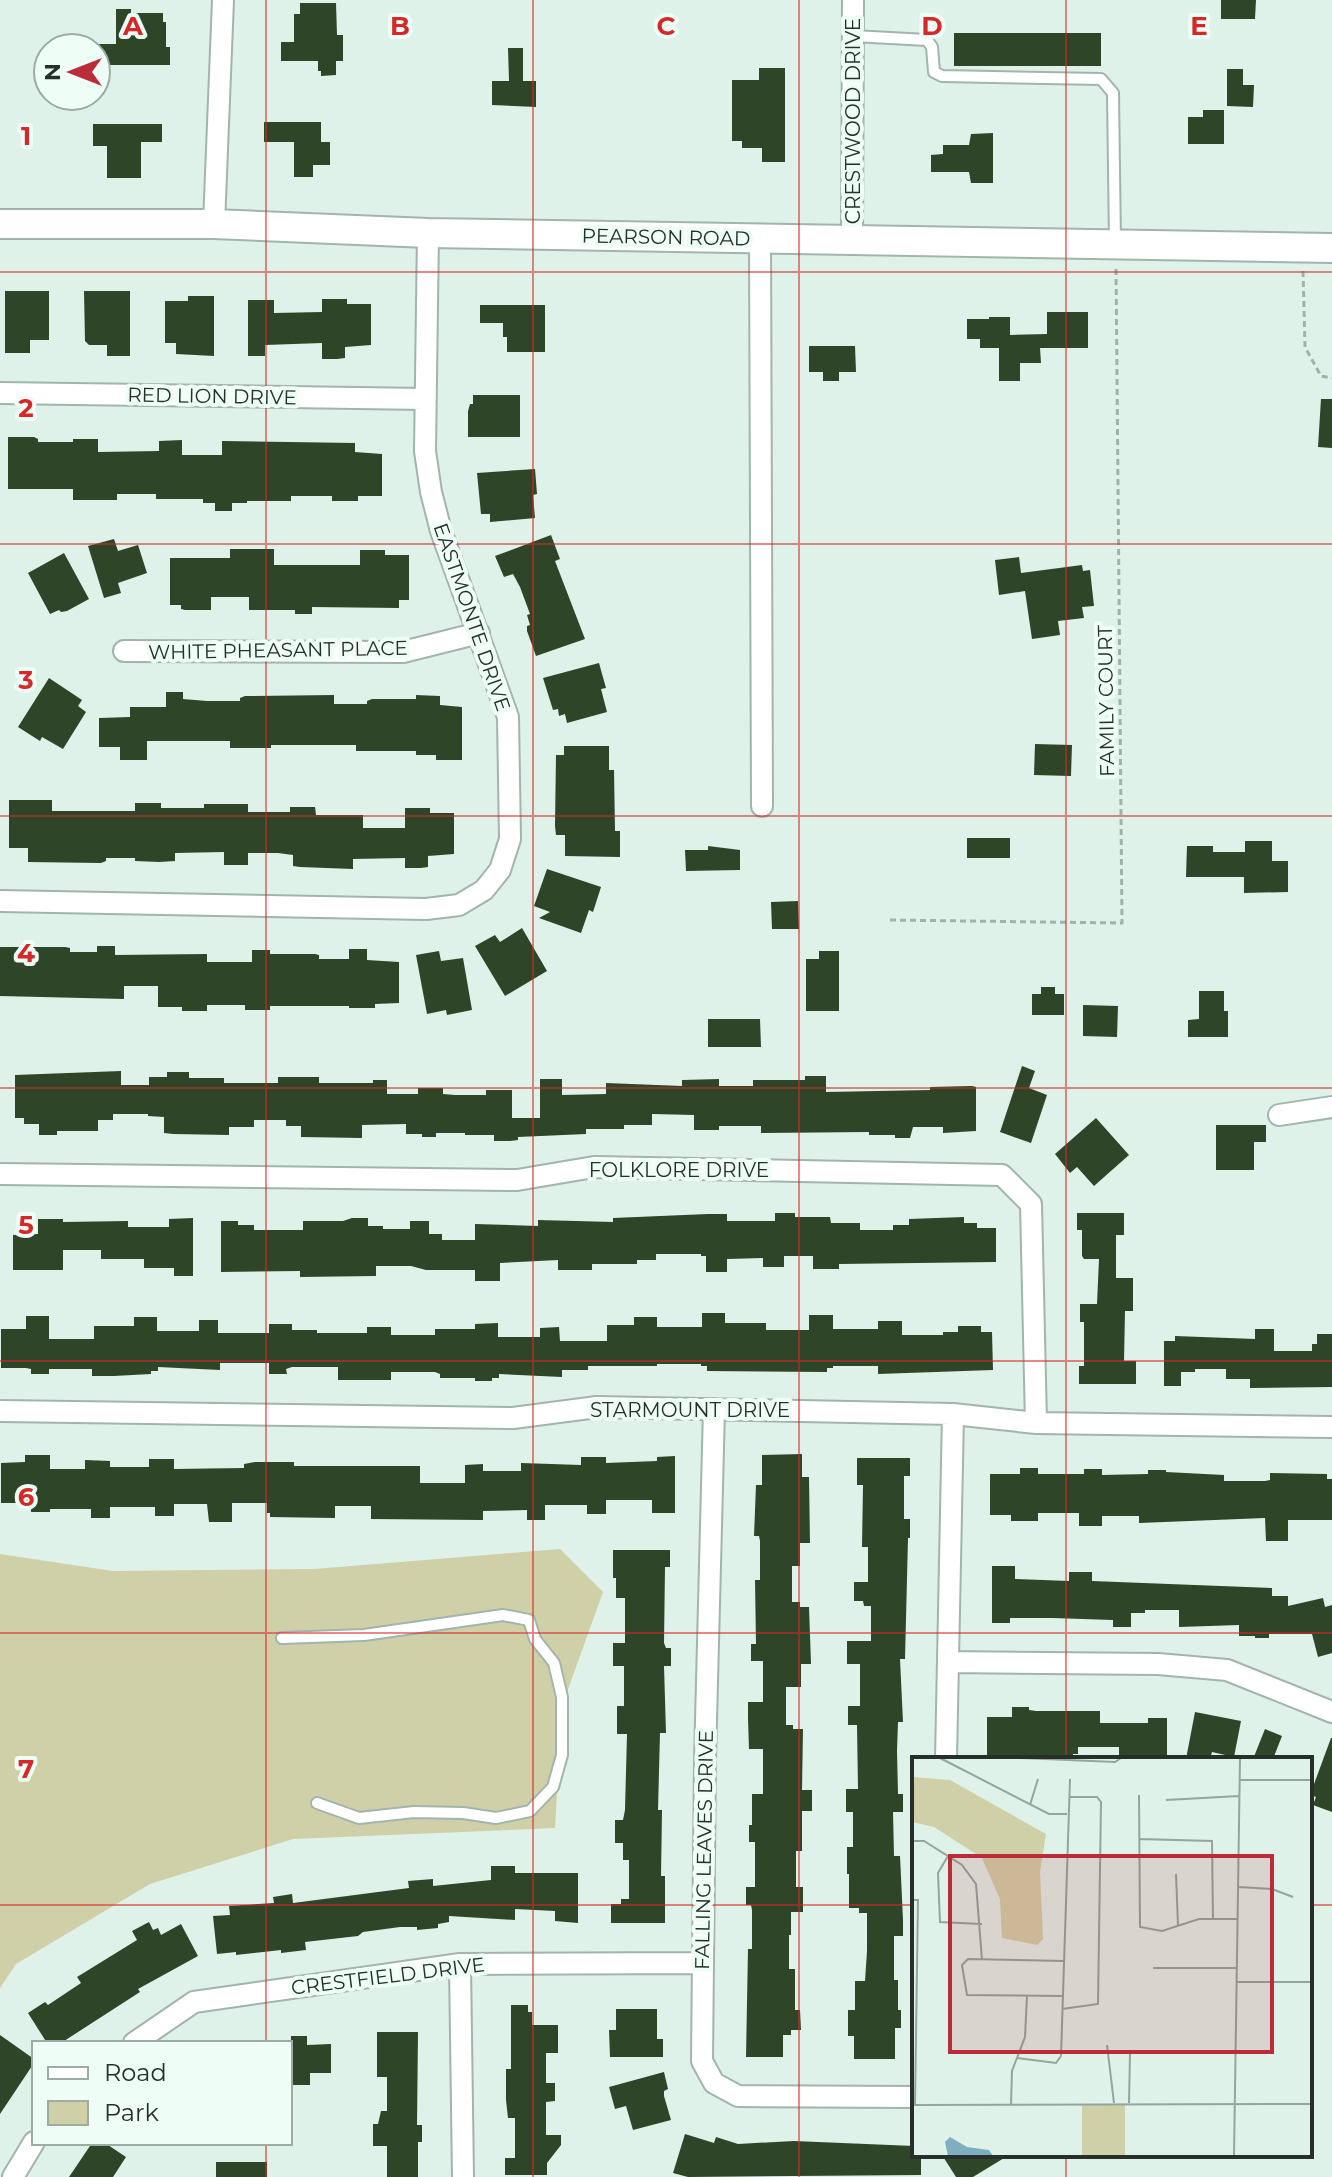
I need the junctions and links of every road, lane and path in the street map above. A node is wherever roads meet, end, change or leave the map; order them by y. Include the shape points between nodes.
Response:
1 (223, 0) edge
2 (853, 0) edge
3 (853, 36) junction
4 (0, 224) edge
5 (214, 224) junction
6 (428, 233) junction
7 (760, 239) junction
8 (852, 242) junction
9 (1115, 246) junction
10 (1303, 248) junction
11 (1332, 248) edge
12 (1332, 378) edge
13 (0, 393) edge
14 (425, 399) junction
15 (479, 633) junction
16 (124, 651) dead end
17 (762, 806) dead end
18 (0, 901) edge
19 (890, 920) dead end
20 (1332, 1107) edge
21 (1279, 1115) dead end
22 (0, 1174) edge
23 (714, 1409) junction
24 (0, 1411) edge
25 (953, 1414) junction
26 (1036, 1423) junction
27 (1332, 1427) edge
28 (282, 1638) dead end
29 (948, 1662) junction
30 (1332, 1712) edge
31 (946, 1757) edge
32 (317, 1803) dead end
33 (703, 1963) junction
34 (460, 1964) junction
35 (137, 2041) edge
36 (912, 2097) edge
37 (32, 2145) edge
38 (13, 2177) edge
39 (463, 2177) edge

1 - 5 street
2 - 3 street, CRESTWOOD DRIVE
3 - 8 street, CRESTWOOD DRIVE
3 - 9 lane via 927,40 934,72 942,76 1101,79 1113,93
4 - 5 street, PEARSON ROAD
5 - 6 street, PEARSON ROAD
6 - 7 street, PEARSON ROAD
6 - 14 street, EASTMONTE DRIVE
7 - 8 street, PEARSON ROAD
7 - 17 street
8 - 9 street, PEARSON ROAD
9 - 10 street, PEARSON ROAD
9 - 19 path, FAMILY COURT via 1122,923
10 - 11 street, PEARSON ROAD
10 - 12 path via 1305,347 1321,376
13 - 14 street, RED LION DRIVE
14 - 15 street, EASTMONTE DRIVE via 431,492
15 - 16 street, WHITE PHEASANT PLACE via 403,652
15 - 18 street, EASTMONTE DRIVE via 508,717 510,839 500,870 484,890 459,905 426,909
20 - 21 street
22 - 26 street, FOLKLORE DRIVE via 517,1180 594,1167 1002,1175 1031,1204
23 - 24 street, STARMOUNT DRIVE via 597,1407 513,1418
23 - 25 street, STARMOUNT DRIVE
23 - 33 street, FALLING LEAVES DRIVE
25 - 26 street, STARMOUNT DRIVE
25 - 29 street
26 - 27 street, STARMOUNT DRIVE
28 - 32 lane via 364,1635 503,1615 529,1620 535,1639 554,1663 562,1697 562,1755 553,1787 530,1811 496,1818 414,1812 359,1818
29 - 30 street via 1158,1664 1227,1670
29 - 31 street
33 - 34 street, CRESTFIELD DRIVE
33 - 36 street, FALLING LEAVES DRIVE via 702,2061 714,2083 738,2096
34 - 35 street, CRESTFIELD DRIVE via 194,2002
34 - 39 street
37 - 38 street

